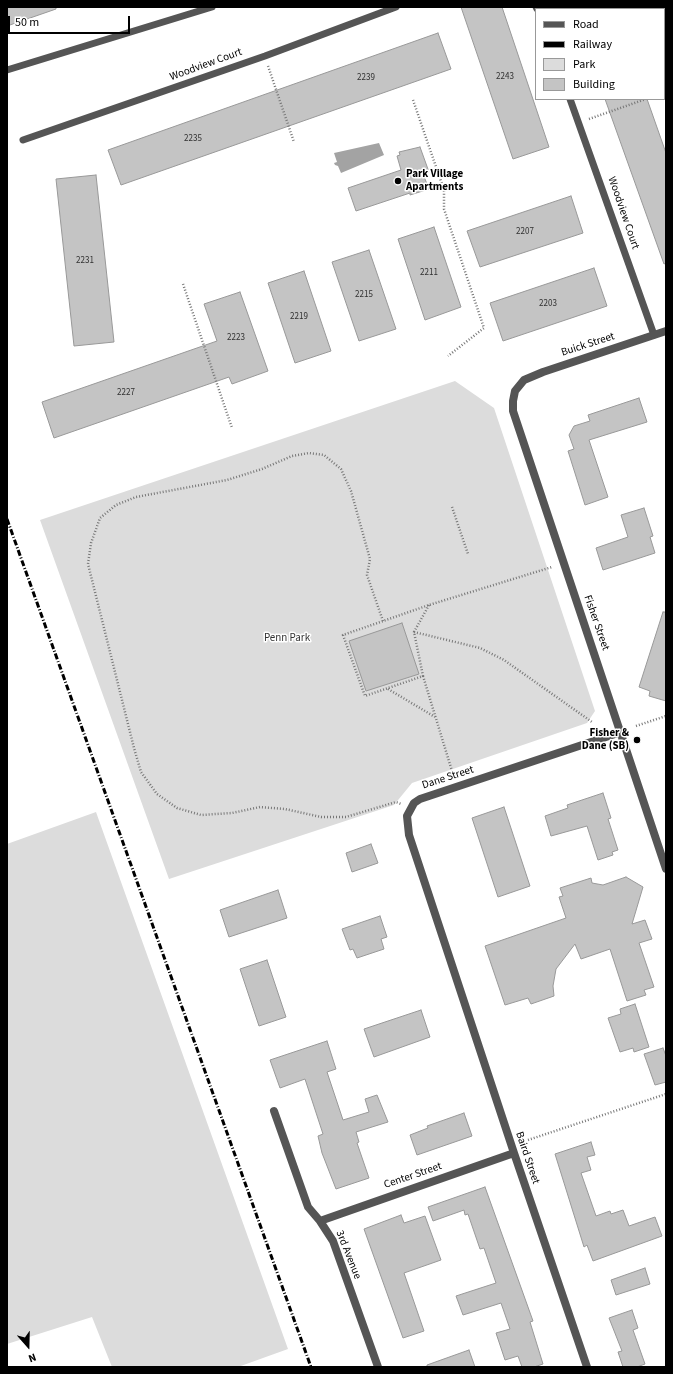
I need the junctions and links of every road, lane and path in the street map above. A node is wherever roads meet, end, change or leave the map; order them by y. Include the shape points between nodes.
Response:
1 (212, 7) edge
2 (396, 7) edge
3 (202, 9) edge
4 (265, 56) junction
5 (7, 70) edge
6 (414, 100) dead end
7 (570, 100) edge
8 (643, 100) edge
9 (579, 122) junction
10 (23, 140) dead end
11 (294, 142) dead end
12 (183, 284) dead end
13 (666, 331) edge
14 (654, 335) junction
15 (448, 356) dead end
16 (519, 385) joint
17 (232, 428) dead end
18 (452, 507) dead end
19 (468, 554) dead end
20 (564, 564) junction
21 (429, 606) junction
22 (383, 621) junction
23 (414, 632) junction
24 (423, 676) junction
25 (388, 689) junction
26 (666, 716) edge
27 (436, 717) junction
28 (592, 722) dead end
29 (636, 726) dead end
30 (621, 732) junction
31 (452, 771) dead end
32 (396, 802) dead end
33 (666, 869) edge
34 (449, 956) joint
35 (666, 1094) edge
36 (274, 1111) dead end
37 (528, 1140) dead end
38 (514, 1153) junction
39 (320, 1221) junction
40 (378, 1367) edge
41 (587, 1367) edge

1 - 3 lane
2 - 4 lane, Woodview Court
3 - 5 lane
4 - 10 lane, Woodview Court
4 - 11 path
6 - 15 path via 444,190 444,209 484,328
7 - 9 lane, Woodview Court
8 - 9 path
9 - 14 lane, Woodview Court
12 - 17 path
13 - 14 street, Buick Street
14 - 16 street, Buick Street via 543,372 524,380
16 - 20 street, Fisher Street via 512,401 513,411
18 - 19 path
20 - 21 path
20 - 30 street, Fisher Street
21 - 22 path
21 - 23 path
22 - 25 path via 343,635 365,696
22 - 32 path via 367,575 370,558 351,491 341,468 324,455 309,453 292,456 226,480 136,498 116,505 100,518 90,543 88,564 134,748 141,772 157,794 177,808 201,815 232,813 260,806 321,817 346,817
23 - 24 path
23 - 28 path via 486,651 504,660
24 - 25 path
24 - 27 path
25 - 27 path
26 - 29 path
27 - 31 path
30 - 33 street, Fisher Street
30 - 34 street, Dane Street via 414,803 407,816 409,835
34 - 38 street, Baird Street
35 - 37 path
36 - 39 street, 3rd Avenue via 304,1197
38 - 39 street, Center Street
38 - 41 street, Baird Street
39 - 40 street, 3rd Avenue via 333,1241

